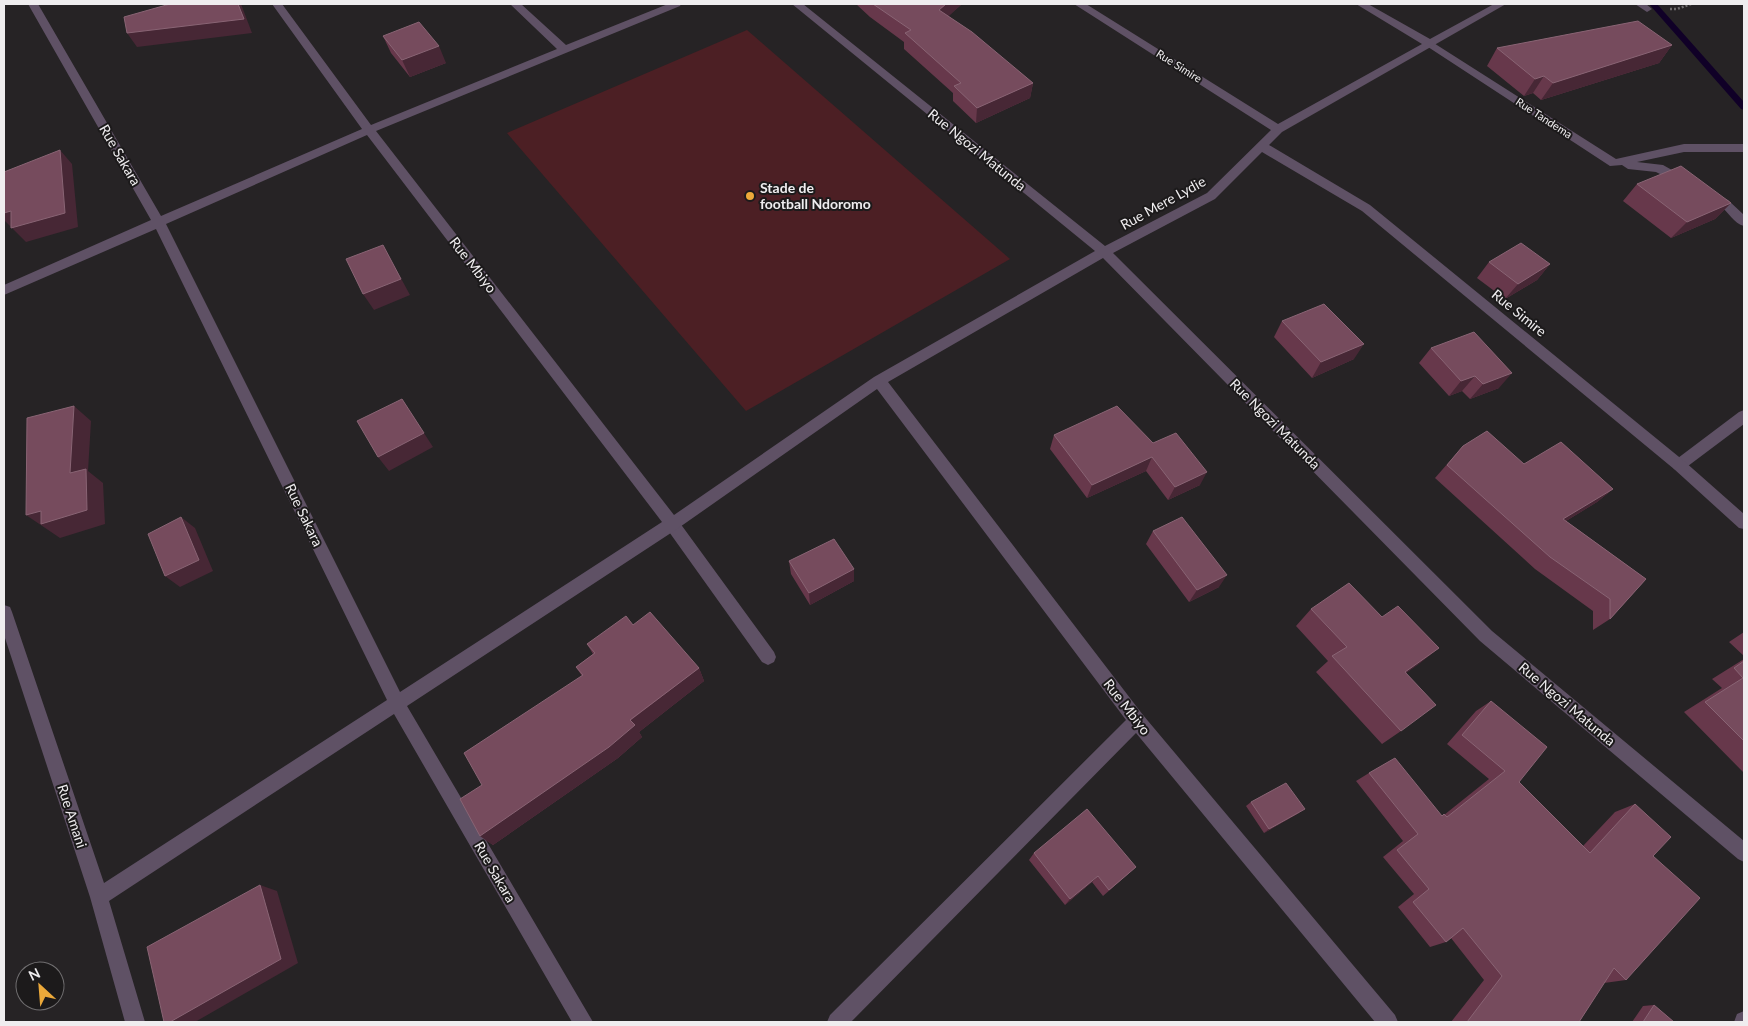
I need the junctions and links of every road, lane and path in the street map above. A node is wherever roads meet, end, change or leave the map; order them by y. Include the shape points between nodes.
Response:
1 (33, 4) edge
2 (277, 4) edge
3 (516, 4) edge
4 (676, 4) edge
5 (797, 4) edge
6 (1079, 4) edge
7 (1361, 4) edge
8 (1500, 4) edge
9 (1429, 43) junction
10 (565, 50) junction
11 (1278, 129) junction
12 (369, 130) junction
13 (1260, 145) junction
14 (1744, 148) edge
15 (1614, 163) junction
16 (159, 222) junction
17 (1744, 222) edge
18 (1104, 252) junction
19 (4, 290) edge
20 (879, 381) junction
21 (1744, 416) edge
22 (1679, 465) junction
23 (1744, 523) edge
24 (672, 524) junction
25 (4, 612) edge
26 (768, 657) dead end
27 (397, 704) junction
28 (1137, 721) junction
29 (1744, 853) edge
30 (98, 897) junction
31 (135, 1022) edge
32 (584, 1022) edge
33 (837, 1022) edge
34 (1388, 1022) edge

1 - 16 street, Rue Sakara
2 - 12 street, Rue Mbiyo
3 - 10 street
4 - 10 street
5 - 18 street, Rue Ngozi Matunda
6 - 11 street, Rue Simire
7 - 9 street, Rue Tandema
8 - 9 street, Rue Mere Lydie
9 - 11 street, Rue Mere Lydie
9 - 15 street, Rue Tandema
10 - 12 street
11 - 13 street, Rue Mere Lydie
12 - 16 street
12 - 24 street, Rue Mbiyo
13 - 18 street, Rue Mere Lydie via 1211,196
13 - 22 street, Rue Simire via 1366,208
14 - 15 street via 1684,148
15 - 17 street via 1659,168 1724,203
16 - 19 street
16 - 27 street, Rue Sakara
18 - 20 street, Rue Mere Lydie
18 - 29 street, Rue Ngozi Matunda via 1486,636
20 - 24 street, Rue Mere Lydie
20 - 28 street, Rue Mbiyo
21 - 22 street
22 - 23 street, Rue Simire
24 - 26 street, Rue Mbiyo
24 - 27 street, Rue Mere Lydie
25 - 30 street, Rue Amani
27 - 30 street, Rue Mere Lydie
27 - 32 street, Rue Sakara
28 - 33 street
28 - 34 street, Rue Mbiyo
30 - 31 street, Rue Amani

